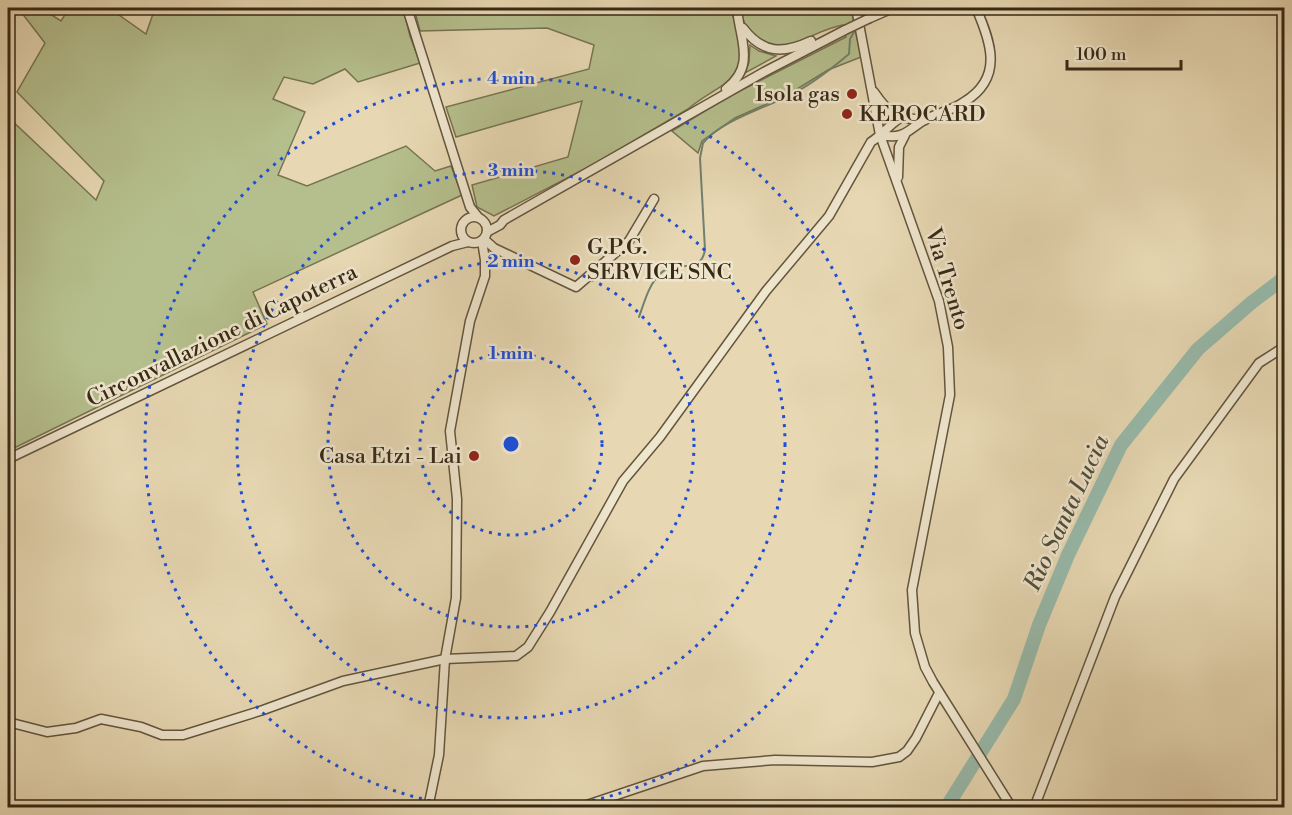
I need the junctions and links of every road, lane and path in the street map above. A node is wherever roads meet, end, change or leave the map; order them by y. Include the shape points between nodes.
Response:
1 (407, 8) edge
2 (737, 8) edge
3 (856, 8) edge
4 (892, 8) edge
5 (966, 8) edge
6 (976, 8) edge
7 (982, 21) junction
8 (740, 24) junction
9 (831, 36) junction
10 (870, 86) junction
11 (698, 109) junction
12 (900, 118) junction
13 (926, 120) junction
14 (880, 135) junction
15 (905, 135) junction
16 (898, 186) junction
17 (654, 199) dead end
18 (470, 207) junction
19 (466, 219) junction
20 (481, 219) junction
21 (504, 220) junction
22 (461, 232) junction
23 (479, 240) junction
24 (452, 246) junction
25 (1284, 347) edge
26 (8, 459) edge
27 (446, 659) junction
28 (939, 693) junction
29 (8, 722) edge
30 (1011, 805) edge
31 (428, 807) edge
32 (578, 807) edge
33 (1034, 807) edge

1 - 18 street
2 - 8 street
3 - 10 street, Via Trento
4 - 9 street, bridge
5 - 7 street
6 - 7 street
7 - 13 street via 990,54 988,75 982,86 963,104
8 - 9 street via 758,43 779,50
8 - 11 street via 745,52 739,75
9 - 11 street
10 - 12 street
10 - 14 street, Via Trento
11 - 21 street
12 - 13 street
12 - 14 street
13 - 15 street
14 - 15 street
14 - 16 street, Via Trento
14 - 27 street via 871,142 829,216 766,291 660,437 623,481 528,647 516,656
15 - 16 street via 899,147
16 - 28 street, Via Trento via 939,301 948,347 950,395 912,590 920,654
17 - 23 street via 629,241 576,287
18 - 19 street
18 - 20 street
19 - 20 street
19 - 22 street
20 - 21 street
20 - 23 street
21 - 23 street
22 - 23 street
22 - 24 street
23 - 24 street, Circonvallazione di Capoterra
23 - 27 street via 485,276 470,321 450,431 457,499 456,598
24 - 26 street, Circonvallazione di Capoterra
25 - 33 street via 1259,363 1174,478 1115,597
27 - 29 street via 343,681 183,735 162,735 101,719 47,732
27 - 31 street via 439,754
28 - 30 street, Via Trento
28 - 32 street via 916,738 899,757 872,762 775,760 703,766

